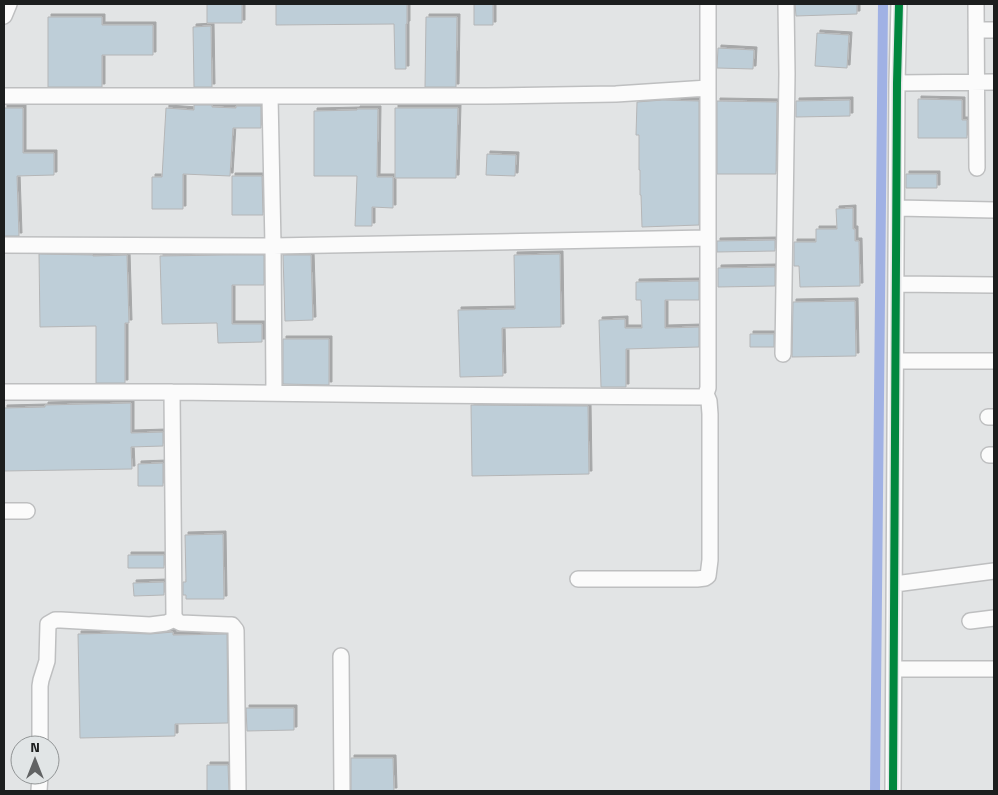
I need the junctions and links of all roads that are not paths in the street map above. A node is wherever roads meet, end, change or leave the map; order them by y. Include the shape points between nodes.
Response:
1 (9, 4) edge
2 (708, 4) edge
3 (786, 4) edge
4 (899, 4) edge
5 (976, 4) edge
6 (4, 16) edge
7 (976, 30) junction
8 (994, 30) edge
9 (977, 82) junction
10 (994, 82) edge
11 (897, 83) junction
12 (708, 88) junction
13 (4, 96) edge
14 (270, 96) junction
15 (977, 168) dead end
16 (897, 208) junction
17 (994, 210) edge
18 (708, 238) junction
19 (4, 245) edge
20 (273, 246) junction
21 (896, 284) junction
22 (994, 284) edge
23 (783, 354) dead end
24 (896, 361) junction
25 (994, 361) edge
26 (4, 392) edge
27 (172, 392) junction
28 (274, 392) junction
29 (706, 394) junction
30 (4, 511) edge
31 (27, 511) dead end
32 (994, 571) edge
33 (578, 579) dead end
34 (895, 584) junction
35 (994, 618) edge
36 (175, 619) junction
37 (970, 621) dead end
38 (341, 656) dead end
39 (895, 669) junction
40 (994, 669) edge
41 (40, 735) edge
42 (238, 791) edge
43 (342, 791) edge
44 (894, 791) edge

1 - 6 street
2 - 12 street
3 - 23 street
4 - 11 street
5 - 7 street
7 - 8 street
7 - 9 street
9 - 10 street
9 - 11 street
9 - 15 street
11 - 16 street
12 - 14 street via 606,94
12 - 18 street
13 - 14 street
14 - 20 street
16 - 17 street
16 - 21 street
18 - 20 street
18 - 29 street
19 - 20 street
20 - 28 street
21 - 22 street
21 - 24 street
24 - 25 street
24 - 34 street
26 - 27 street
27 - 28 street
27 - 36 street
28 - 29 street via 698,398
29 - 33 street via 710,401 708,576 697,579
30 - 31 street
32 - 34 street
34 - 39 street
35 - 37 street
36 - 41 street via 150,625 61,620 48,624 47,661 40,686
36 - 42 street via 181,623 232,625 236,630
38 - 43 street
39 - 40 street
39 - 44 street

